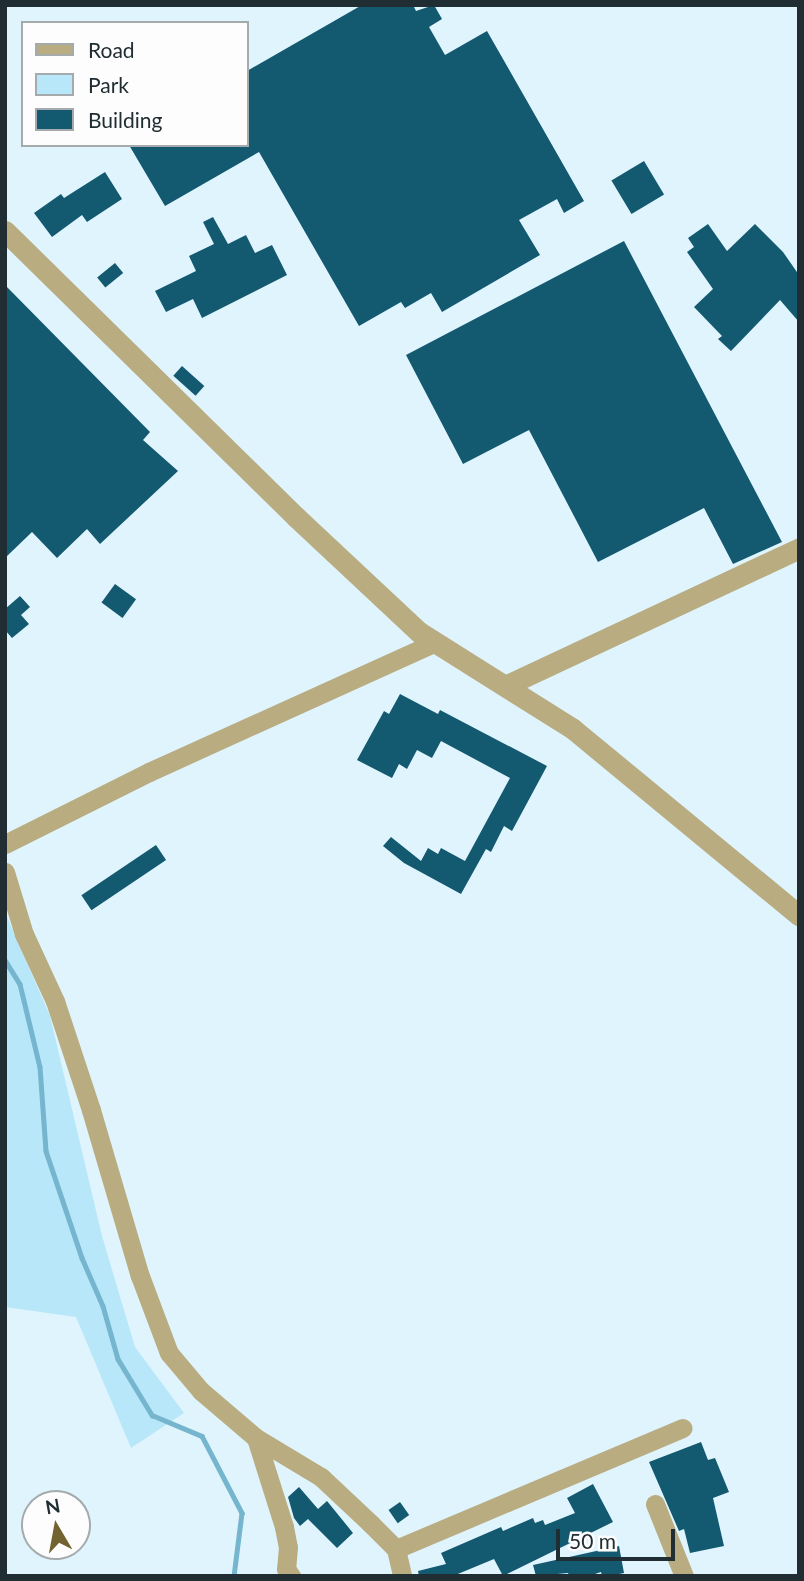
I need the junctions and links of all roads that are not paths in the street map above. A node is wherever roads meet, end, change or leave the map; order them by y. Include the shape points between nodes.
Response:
1 (5, 231) edge
2 (799, 548) edge
3 (435, 642) junction
4 (505, 686) junction
5 (5, 844) edge
6 (5, 872) edge
7 (799, 915) edge
8 (683, 1428) dead end
9 (256, 1438) junction
10 (655, 1504) dead end
11 (396, 1549) junction
12 (291, 1576) edge
13 (402, 1576) edge
14 (684, 1576) edge

1 - 3 street via 296,517
2 - 4 street
3 - 4 street
3 - 5 street via 149,772
4 - 7 street via 573,729
6 - 9 street via 24,933 55,1001 140,1276 169,1353 201,1391
8 - 11 street
9 - 11 street via 321,1477
9 - 12 street via 284,1527 286,1569
10 - 14 street
11 - 13 street

